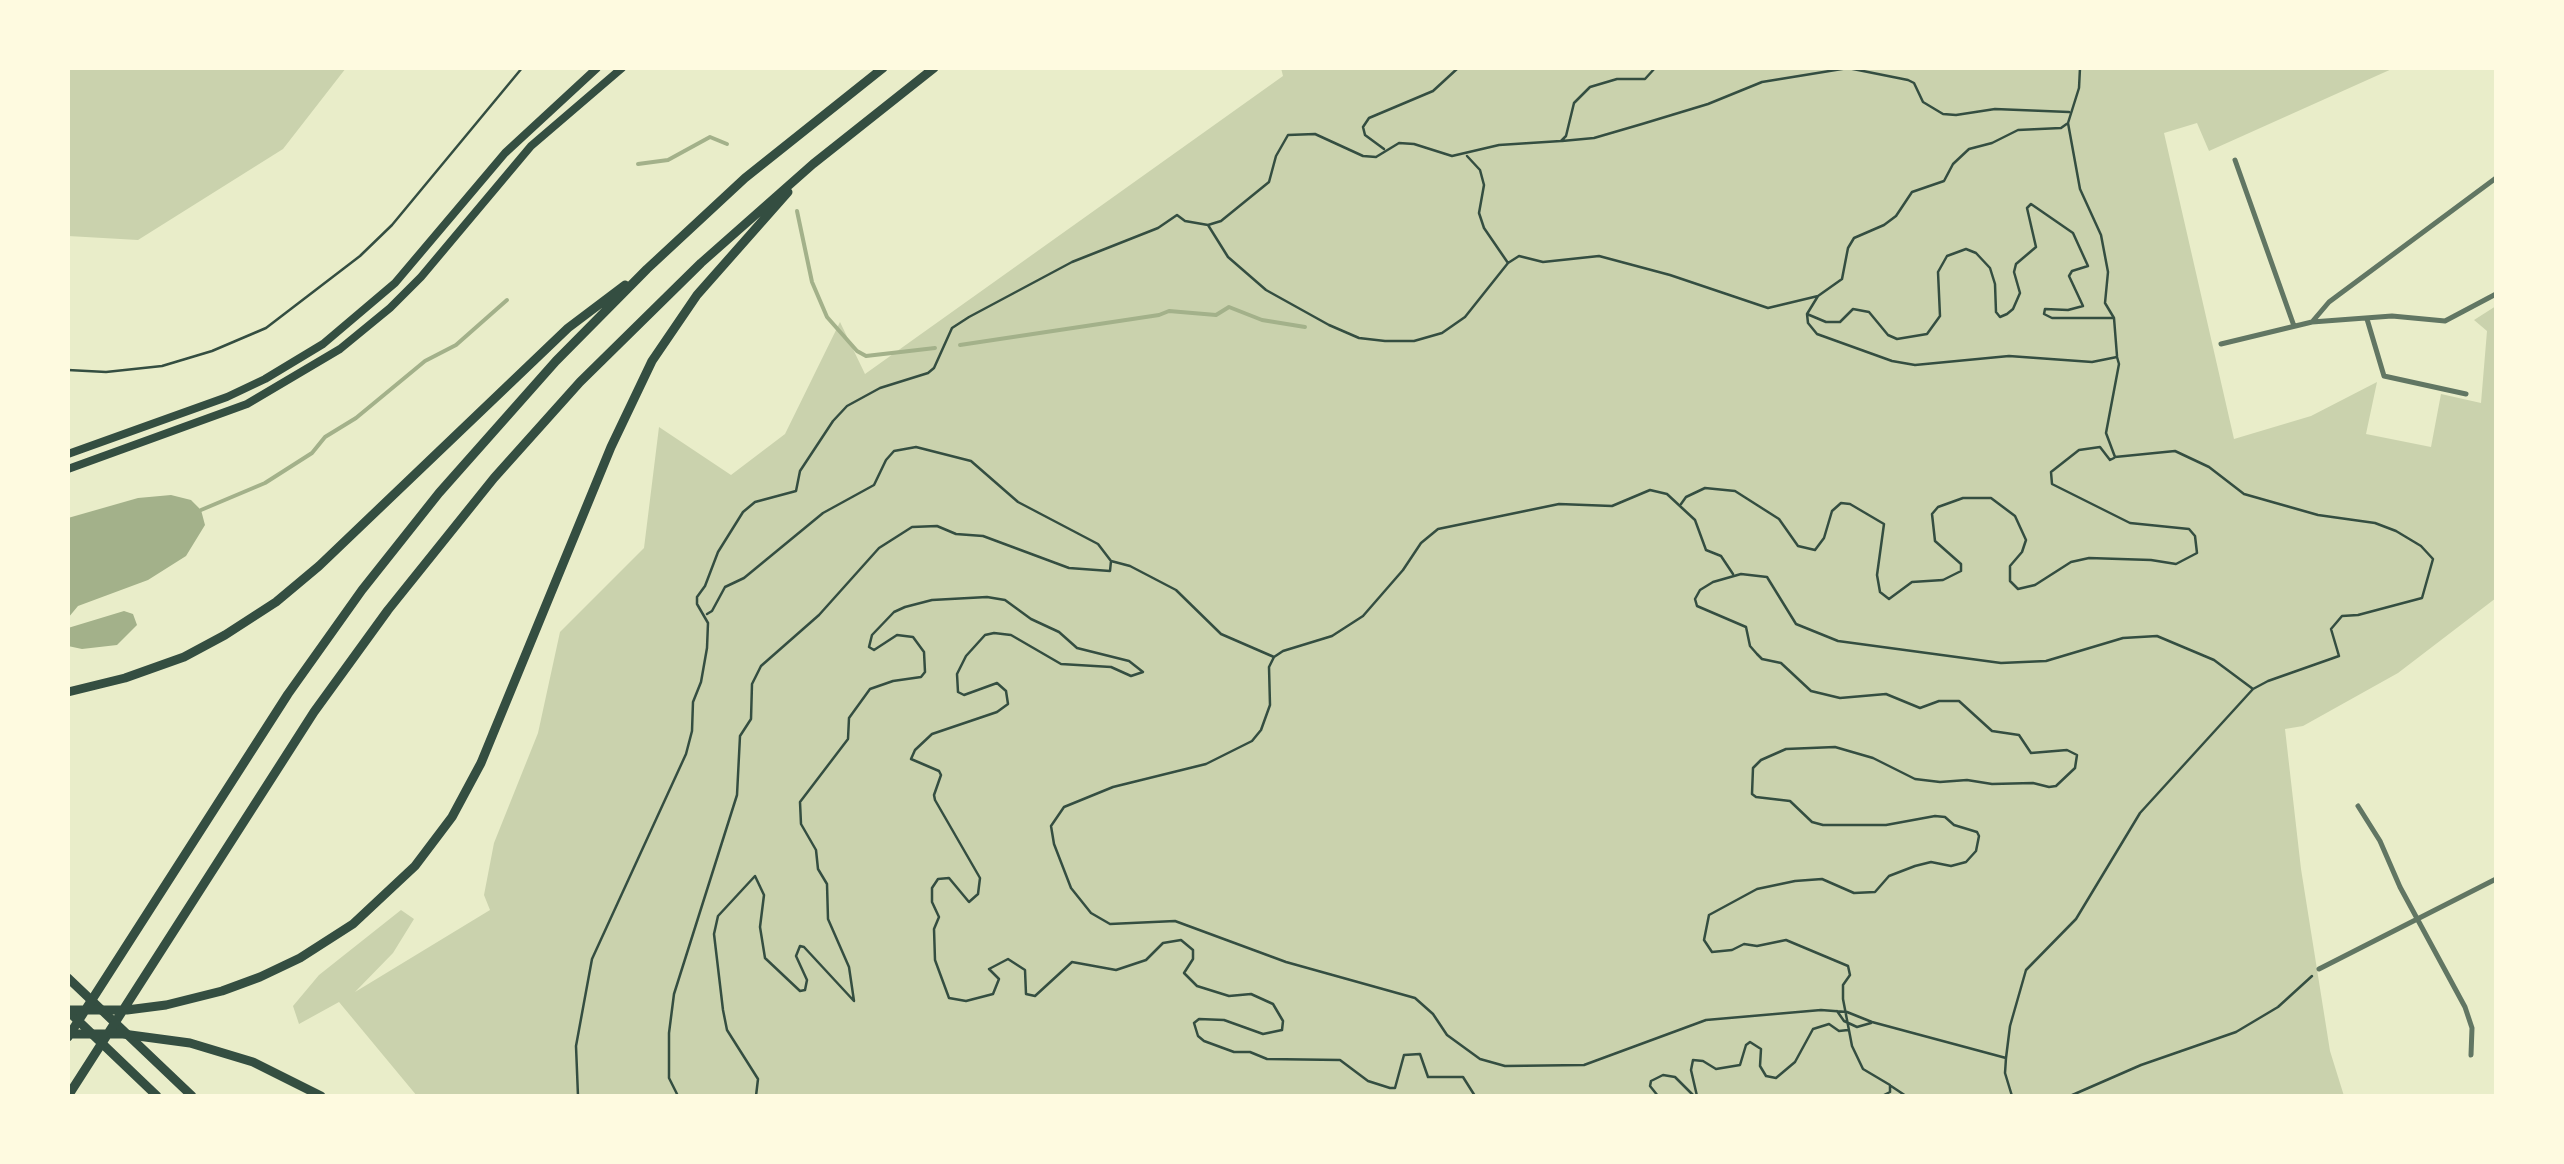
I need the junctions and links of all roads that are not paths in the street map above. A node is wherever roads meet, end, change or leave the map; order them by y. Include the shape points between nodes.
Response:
1 (597, 68) edge
2 (622, 68) edge
3 (883, 68) edge
4 (934, 68) edge
5 (2235, 160) dead end
6 (813, 164) junction
7 (2496, 178) edge
8 (648, 269) junction
9 (2496, 294) edge
10 (2367, 319) junction
11 (2312, 322) junction
12 (2294, 326) junction
13 (2221, 344) dead end
14 (2466, 394) dead end
15 (68, 454) edge
16 (68, 468) edge
17 (68, 692) edge
18 (2358, 806) dead end
19 (2496, 878) edge
20 (2418, 919) junction
21 (2319, 969) road end
22 (68, 978) edge
23 (68, 1010) edge
24 (68, 1036) edge
25 (2471, 1055) dead end
26 (68, 1096) edge
27 (157, 1096) edge
28 (192, 1096) edge
29 (321, 1096) edge

1 - 15 main road via 505,153 395,283 323,344 227,397
2 - 16 main road via 531,146 422,276 340,349 237,408
3 - 8 highway via 745,178
4 - 6 highway
5 - 12 street
6 - 23 highway via 707,282 652,361 481,763 428,850 370,911 300,958 222,992 149,1008
6 - 26 highway via 640,321 467,510 314,712
7 - 11 street via 2329,302
8 - 17 highway via 568,328 276,602 168,663
8 - 24 highway via 516,404 380,568 264,730
9 - 10 street via 2445,321
10 - 11 street
10 - 14 street via 2384,376
11 - 12 street
12 - 13 street
18 - 20 street
19 - 20 street
20 - 21 street
20 - 25 street via 2470,1021
22 - 28 highway
23 - 27 highway
24 - 29 highway via 185,1042 253,1062

